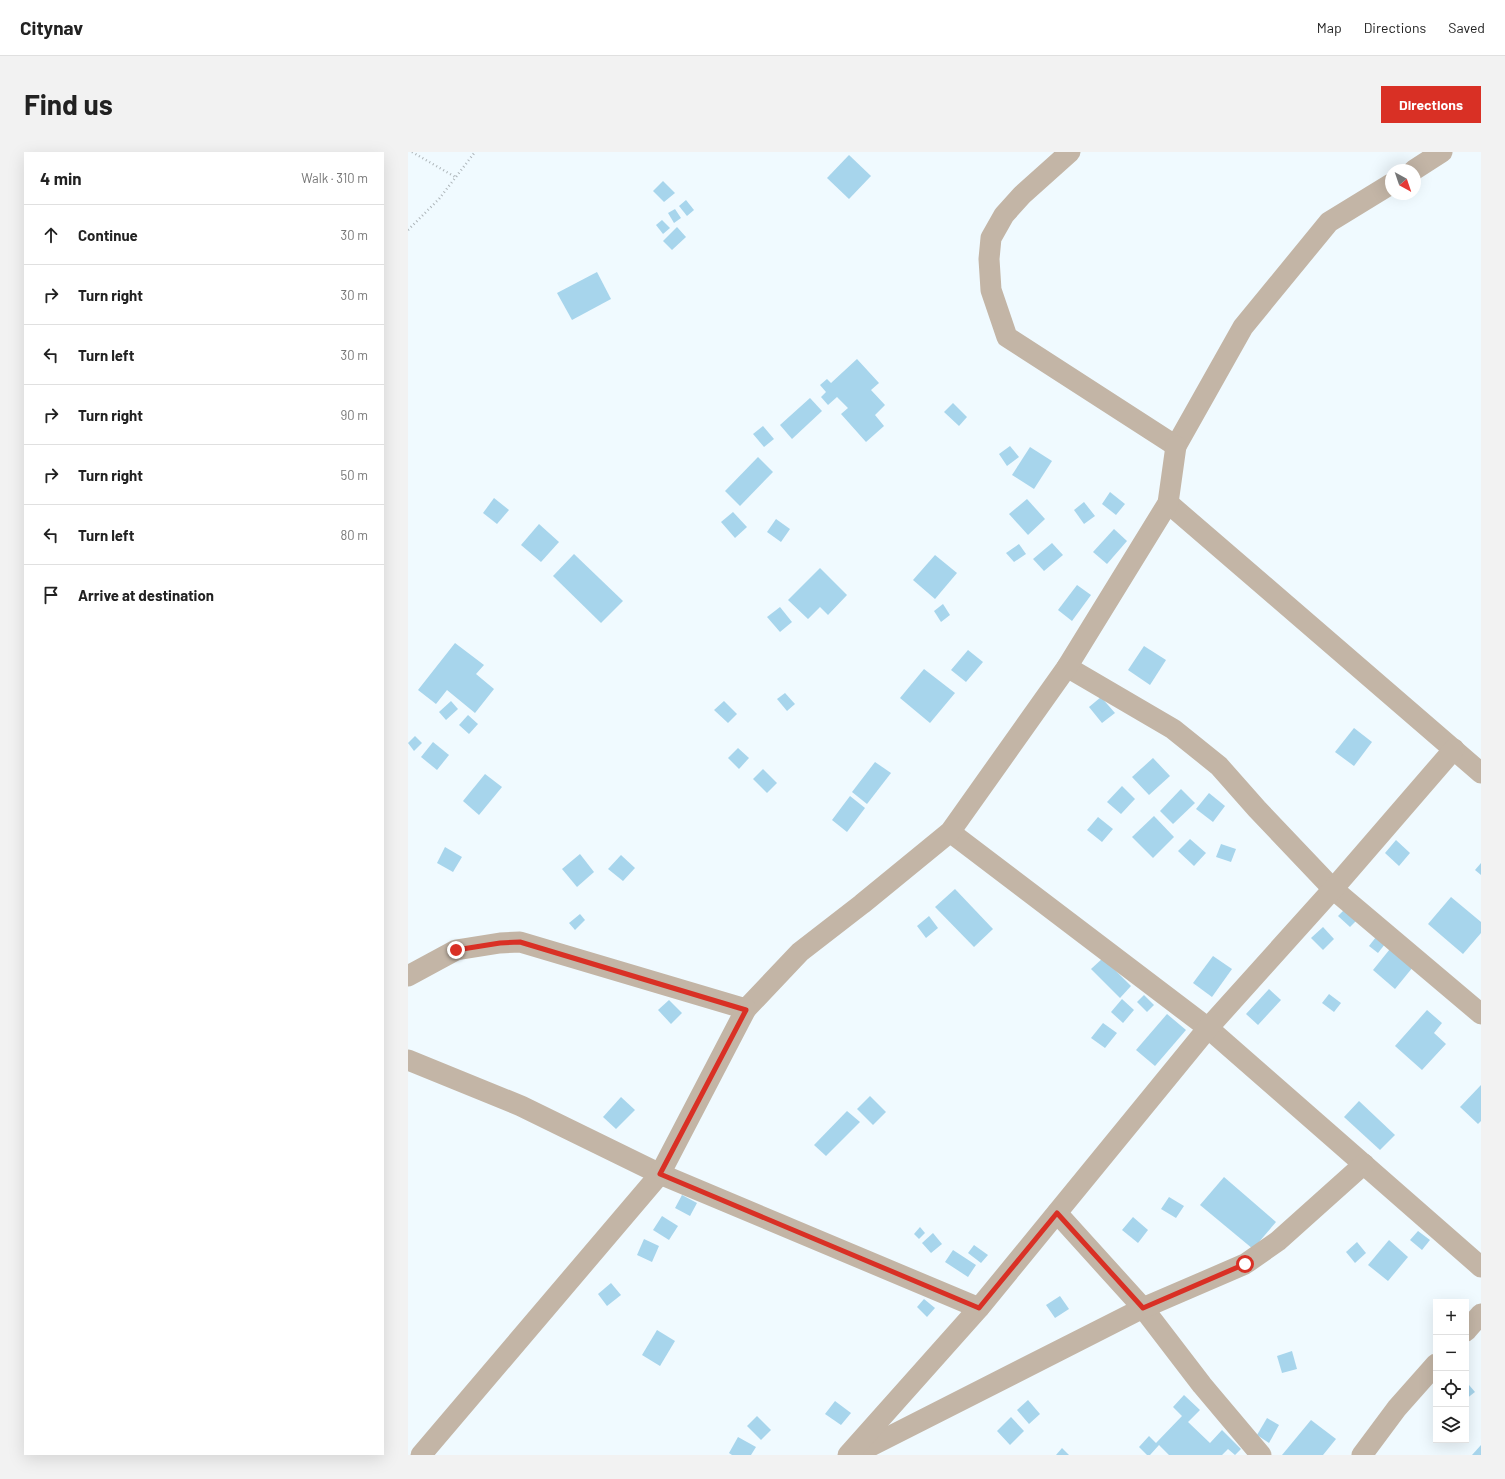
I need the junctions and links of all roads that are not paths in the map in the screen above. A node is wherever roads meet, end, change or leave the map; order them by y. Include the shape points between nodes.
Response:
1 (1070, 152) edge
2 (1442, 152) edge
3 (1421, 166) edge
4 (1385, 188) edge
5 (1176, 446) junction
6 (1168, 503) junction
7 (1067, 667) junction
8 (1454, 749) junction
9 (1481, 773) edge
10 (950, 832) junction
11 (1333, 889) junction
12 (408, 976) edge
13 (746, 1010) junction
14 (1481, 1014) edge
15 (1208, 1028) junction
16 (408, 1060) edge
17 (1364, 1164) junction
18 (660, 1174) junction
19 (1057, 1213) junction
20 (1481, 1267) edge
21 (979, 1308) junction
22 (1143, 1308) junction
23 (1481, 1314) edge
24 (1469, 1328) edge
25 (1433, 1367) edge
26 (421, 1455) edge
27 (848, 1455) edge
28 (852, 1455) edge
29 (1260, 1455) edge
30 (1362, 1455) edge

1 - 5 street via 1022,195 1004,215 991,238 991,290 1007,337
2 - 3 street
4 - 5 street via 1329,222 1243,327
5 - 6 street
6 - 7 street
6 - 8 street
7 - 10 street
7 - 11 street via 1173,729 1219,766
8 - 9 street
8 - 11 street
10 - 13 street via 800,952
10 - 15 street
11 - 14 street
11 - 15 street
12 - 13 street via 456,950 520,942
13 - 18 street
15 - 17 street
15 - 19 street
16 - 18 street via 521,1106
17 - 20 street
17 - 22 street via 1261,1254 1245,1264
18 - 21 street
18 - 26 street
19 - 21 street
19 - 22 street
21 - 27 street
22 - 28 street
22 - 29 street
23 - 24 street
25 - 30 street via 1397,1408

